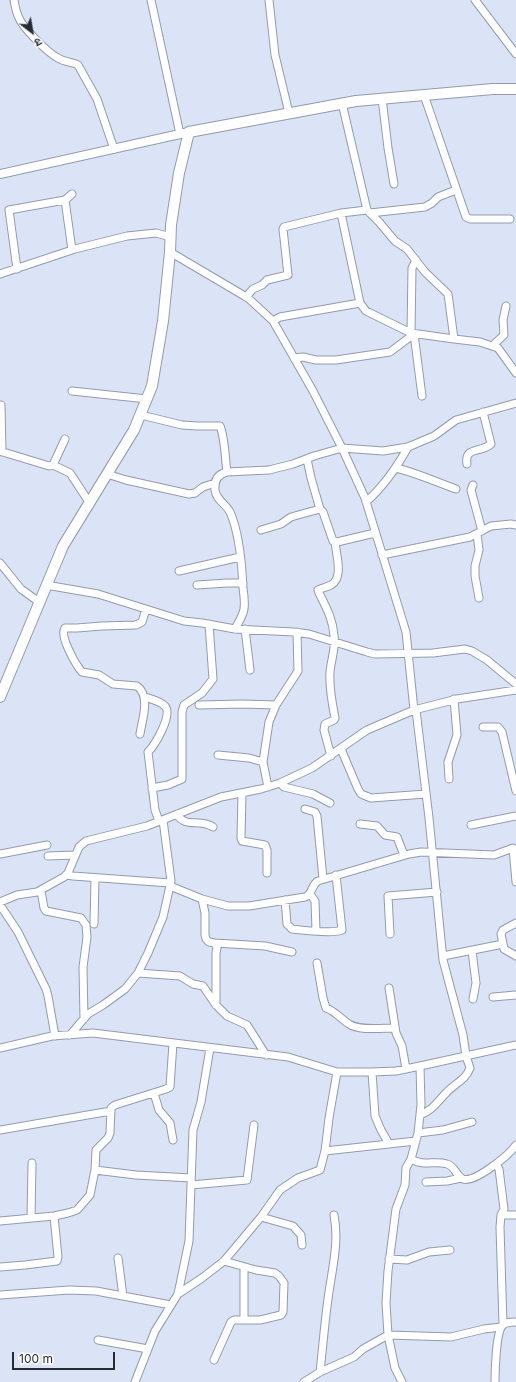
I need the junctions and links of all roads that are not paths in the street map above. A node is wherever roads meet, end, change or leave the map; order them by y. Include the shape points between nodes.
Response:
1 (14, 0) edge
2 (151, 0) edge
3 (269, 0) edge
4 (475, 0) edge
5 (516, 54) edge
6 (516, 89) edge
7 (424, 95) junction
8 (382, 98) junction
9 (342, 103) junction
10 (289, 113) junction
11 (184, 133) junction
12 (114, 149) junction
13 (0, 174) edge
14 (394, 184) dead end
15 (456, 190) junction
16 (72, 194) dead end
17 (65, 200) junction
18 (369, 211) junction
19 (341, 214) junction
20 (510, 219) dead end
21 (171, 237) junction
22 (72, 250) junction
23 (170, 252) junction
24 (416, 260) junction
25 (17, 269) junction
26 (0, 274) edge
27 (246, 297) junction
28 (360, 303) junction
29 (506, 306) dead end
30 (273, 322) junction
31 (413, 334) junction
32 (454, 338) junction
33 (492, 346) junction
34 (294, 358) junction
35 (516, 374) edge
36 (72, 391) dead end
37 (422, 396) dead end
38 (148, 399) junction
39 (516, 403) edge
40 (1, 405) edge
41 (483, 412) junction
42 (140, 416) junction
43 (65, 439) dead end
44 (408, 447) junction
45 (342, 448) junction
46 (1, 452) edge
47 (307, 459) junction
48 (466, 464) dead end
49 (53, 465) junction
50 (396, 468) junction
51 (227, 472) junction
52 (106, 474) junction
53 (215, 484) junction
54 (473, 486) dead end
55 (456, 489) dead end
56 (89, 502) junction
57 (366, 502) junction
58 (320, 509) junction
59 (516, 525) edge
60 (261, 530) dead end
61 (375, 533) junction
62 (479, 533) junction
63 (516, 534) edge
64 (335, 542) junction
65 (382, 555) junction
66 (240, 557) junction
67 (0, 563) edge
68 (180, 571) dead end
69 (243, 583) junction
70 (46, 585) junction
71 (197, 585) dead end
72 (479, 598) dead end
73 (39, 602) junction
74 (146, 609) junction
75 (208, 624) junction
76 (235, 629) junction
77 (245, 629) junction
78 (297, 632) junction
79 (335, 641) junction
80 (408, 652) junction
81 (250, 670) dead end
82 (516, 684) edge
83 (516, 690) edge
84 (0, 697) edge
85 (145, 697) junction
86 (454, 699) junction
87 (276, 705) junction
88 (199, 706) dead end
89 (415, 710) junction
90 (483, 727) dead end
91 (140, 734) dead end
92 (341, 748) junction
93 (218, 755) dead end
94 (330, 756) junction
95 (262, 762) junction
96 (449, 779) dead end
97 (280, 783) junction
98 (268, 787) junction
99 (152, 788) junction
100 (516, 791) edge
101 (242, 792) junction
102 (426, 794) junction
103 (330, 803) dead end
104 (305, 809) dead end
105 (177, 814) junction
106 (516, 816) edge
107 (161, 821) junction
108 (360, 824) dead end
109 (471, 825) dead end
110 (213, 827) dead end
111 (47, 845) dead end
112 (515, 847) edge
113 (433, 853) junction
114 (0, 854) edge
115 (75, 855) junction
116 (404, 855) junction
117 (48, 856) dead end
118 (267, 873) dead end
119 (66, 875) junction
120 (336, 875) junction
121 (95, 878) junction
122 (324, 879) junction
123 (516, 882) edge
124 (170, 885) junction
125 (41, 890) junction
126 (437, 892) junction
127 (310, 894) junction
128 (202, 899) junction
129 (285, 900) junction
130 (0, 904) edge
131 (516, 923) edge
132 (94, 924) dead end
133 (316, 931) junction
134 (390, 934) dead end
135 (214, 944) junction
136 (503, 944) junction
137 (472, 951) junction
138 (292, 952) dead end
139 (443, 956) junction
140 (516, 956) edge
141 (318, 963) dead end
142 (138, 973) junction
143 (389, 988) dead end
144 (516, 995) edge
145 (493, 997) dead end
146 (473, 999) dead end
147 (216, 1004) junction
148 (84, 1019) junction
149 (395, 1028) junction
150 (70, 1035) junction
151 (55, 1036) junction
152 (173, 1043) junction
153 (516, 1045) edge
154 (0, 1048) edge
155 (210, 1048) junction
156 (266, 1055) junction
157 (466, 1056) junction
158 (420, 1066) junction
159 (406, 1069) junction
160 (337, 1072) junction
161 (372, 1072) junction
162 (154, 1093) junction
163 (111, 1111) junction
164 (420, 1114) junction
165 (472, 1122) dead end
166 (254, 1125) dead end
167 (0, 1130) edge
168 (418, 1133) junction
169 (173, 1140) dead end
170 (416, 1141) junction
171 (390, 1144) junction
172 (516, 1145) edge
173 (325, 1151) junction
174 (411, 1158) junction
175 (32, 1163) dead end
176 (496, 1164) junction
177 (95, 1170) junction
178 (461, 1178) junction
179 (191, 1182) junction
180 (426, 1182) dead end
181 (334, 1215) dead end
182 (501, 1215) junction
183 (516, 1215) edge
184 (54, 1216) junction
185 (261, 1217) junction
186 (31, 1218) junction
187 (0, 1221) edge
188 (302, 1245) dead end
189 (450, 1250) dead end
190 (118, 1258) dead end
191 (389, 1259) junction
192 (224, 1261) junction
193 (0, 1267) edge
194 (244, 1267) junction
195 (178, 1294) junction
196 (0, 1295) edge
197 (123, 1296) junction
198 (171, 1305) junction
199 (244, 1320) junction
200 (516, 1322) edge
201 (502, 1326) junction
202 (388, 1335) junction
203 (98, 1340) dead end
204 (148, 1349) junction
205 (214, 1360) dead end
206 (320, 1372) junction
207 (135, 1382) edge
208 (304, 1382) edge
209 (402, 1382) edge
210 (495, 1382) edge

1 - 12 street via 23,25 59,59 78,65 97,99
2 - 11 street
3 - 10 street via 275,55
4 - 5 street
6 - 7 main road
7 - 8 main road
7 - 15 street
8 - 9 main road
8 - 14 street
9 - 10 main road
9 - 18 street
10 - 11 main road
11 - 12 street
11 - 21 main road
12 - 13 street
15 - 18 street via 438,197 425,207
15 - 20 street via 468,218
16 - 17 street
17 - 22 street
17 - 25 street via 9,210
18 - 19 street
18 - 24 street via 395,241 407,249
19 - 27 street via 284,228 288,275 267,280
19 - 28 street
21 - 22 street via 156,233 145,234
21 - 23 main road
22 - 25 street
23 - 27 street
23 - 38 main road via 162,321
24 - 31 street via 412,268
24 - 32 street via 448,294
25 - 26 street
27 - 30 street
28 - 30 street via 280,317
28 - 31 street via 366,311
29 - 33 street via 503,320 504,335
30 - 34 street
31 - 32 street
31 - 34 street via 390,352 336,360
31 - 37 street
32 - 33 street
33 - 35 street via 498,348
34 - 45 street
36 - 38 street
38 - 42 main road
39 - 41 street
40 - 46 street
41 - 44 street via 456,420 434,436
41 - 48 street via 491,444 487,448 470,452 466,457
42 - 51 street via 182,425 220,426
42 - 52 main road
43 - 49 street
44 - 45 street via 383,451
44 - 50 street
45 - 47 street
45 - 57 street
46 - 49 street
47 - 51 street via 269,470
47 - 58 street
49 - 56 street via 70,473
50 - 55 street
50 - 57 street
51 - 53 street via 217,477
52 - 53 street via 189,494 195,493 203,486
52 - 56 main road
53 - 66 street via 218,497 230,513
54 - 62 street via 471,490
56 - 70 main road via 63,546
57 - 61 street
58 - 60 street via 291,517 281,524
58 - 64 street
59 - 62 street via 491,526
59 - 63 street
61 - 64 street
61 - 65 street
62 - 65 street
62 - 72 street via 479,550 475,566
64 - 79 street via 337,576 332,584 318,590 331,617
65 - 80 street via 406,632
66 - 68 street
66 - 69 street
67 - 73 street via 21,588
69 - 71 street
69 - 76 street via 244,609
70 - 73 main road
70 - 74 street via 98,594
73 - 84 main road
74 - 75 street via 184,621
74 - 85 street via 142,622 136,625 70,627 65,628 63,632 82,672 99,675 113,684 138,686
75 - 76 street
75 - 99 street via 213,679 202,693 184,705 182,779
76 - 77 street
77 - 78 street
77 - 81 street
78 - 79 street
78 - 87 street via 298,671
79 - 80 street via 375,654
79 - 94 street via 330,684 335,718 325,724 324,730
80 - 82 street via 433,653 465,649 472,651
80 - 89 street
83 - 86 street
85 - 91 street
85 - 99 street via 160,702 167,708 168,714 154,746 148,752
86 - 89 street
86 - 96 street via 457,735 448,762
87 - 88 street
87 - 95 street via 269,722
89 - 92 street via 367,730
89 - 102 street
90 - 100 street via 498,727 502,732
92 - 94 street
92 - 102 street via 358,790 365,796 376,798
93 - 95 street
94 - 97 street via 312,768
95 - 98 street
97 - 98 street
97 - 103 street via 313,794
98 - 101 street
99 - 107 street via 155,810
101 - 105 street
101 - 118 street via 241,838 247,843 265,845
102 - 113 street
104 - 122 street via 315,812 317,816
105 - 107 street
105 - 110 street via 186,822 206,823
106 - 109 street
107 - 115 street via 86,841
107 - 124 street
108 - 116 street via 377,826 385,835 397,837
111 - 114 street
112 - 113 street via 494,855
112 - 123 street
113 - 116 street
113 - 126 street
115 - 117 street
115 - 119 street
116 - 120 street
119 - 121 street
119 - 125 street
120 - 122 street
120 - 133 street via 342,930
121 - 124 street
121 - 132 street
122 - 127 street via 314,884
124 - 128 street
124 - 142 street via 163,917
125 - 130 street via 17,895
125 - 148 street via 46,910 81,918 86,925 83,967
126 - 134 street via 388,896
126 - 139 street
127 - 129 street
127 - 133 street via 315,901
128 - 129 street via 240,907
128 - 135 street via 206,939
129 - 133 street via 289,927
130 - 151 street via 18,932 46,989
131 - 136 street via 501,932
135 - 138 street via 265,946
135 - 147 street via 217,948
136 - 137 street
136 - 140 street via 504,949
137 - 139 street
137 - 146 street via 476,983
139 - 157 street
141 - 149 street via 322,998 326,1008 331,1009 353,1027
142 - 147 street via 180,976 193,984 203,986
142 - 148 street via 125,990
143 - 149 street
144 - 145 street
147 - 156 street via 227,1016 247,1025
148 - 150 street
149 - 159 street via 402,1046
150 - 151 street
150 - 152 street via 93,1033
151 - 154 street
152 - 155 street
152 - 162 street via 170,1087
153 - 157 street
155 - 156 street
155 - 179 street via 201,1102 193,1130
156 - 160 street via 288,1057
157 - 158 street
157 - 164 street via 470,1068 464,1078 429,1111
158 - 159 street
158 - 164 street
159 - 161 street
160 - 161 street
160 - 173 street
161 - 171 street via 375,1116
162 - 163 street via 115,1105
162 - 169 street via 159,1110 170,1123
163 - 167 street
163 - 177 street via 110,1133 96,1150
164 - 168 street
165 - 168 street via 443,1130
166 - 179 street via 248,1180
168 - 170 street
170 - 171 street
170 - 174 street
171 - 173 street
172 - 176 street
173 - 185 street via 320,1170 298,1178 280,1190
174 - 178 street via 420,1163 447,1164
174 - 191 street via 406,1168 405,1185 396,1208
175 - 186 street
176 - 178 street via 476,1176
176 - 182 street via 504,1208
177 - 179 street
177 - 184 street via 90,1195 85,1202 77,1210
178 - 180 street
179 - 195 street via 189,1241
181 - 206 street via 337,1243
182 - 183 street
182 - 201 street
184 - 186 street
184 - 193 street via 57,1261
185 - 188 street via 293,1226 301,1236
185 - 192 street
186 - 187 street
189 - 191 street via 429,1252 407,1260
190 - 197 street
191 - 202 street via 386,1303
192 - 194 street
192 - 195 street
194 - 199 street
194 - 199 street via 275,1273 284,1283 282,1314 260,1320
195 - 198 street
196 - 197 street via 69,1290
197 - 198 street
198 - 204 street via 155,1331
199 - 205 street via 231,1322
200 - 201 street
201 - 202 street via 451,1337
201 - 210 street via 498,1341
202 - 206 street via 354,1357
202 - 209 street
203 - 204 street
204 - 207 street
206 - 208 street

